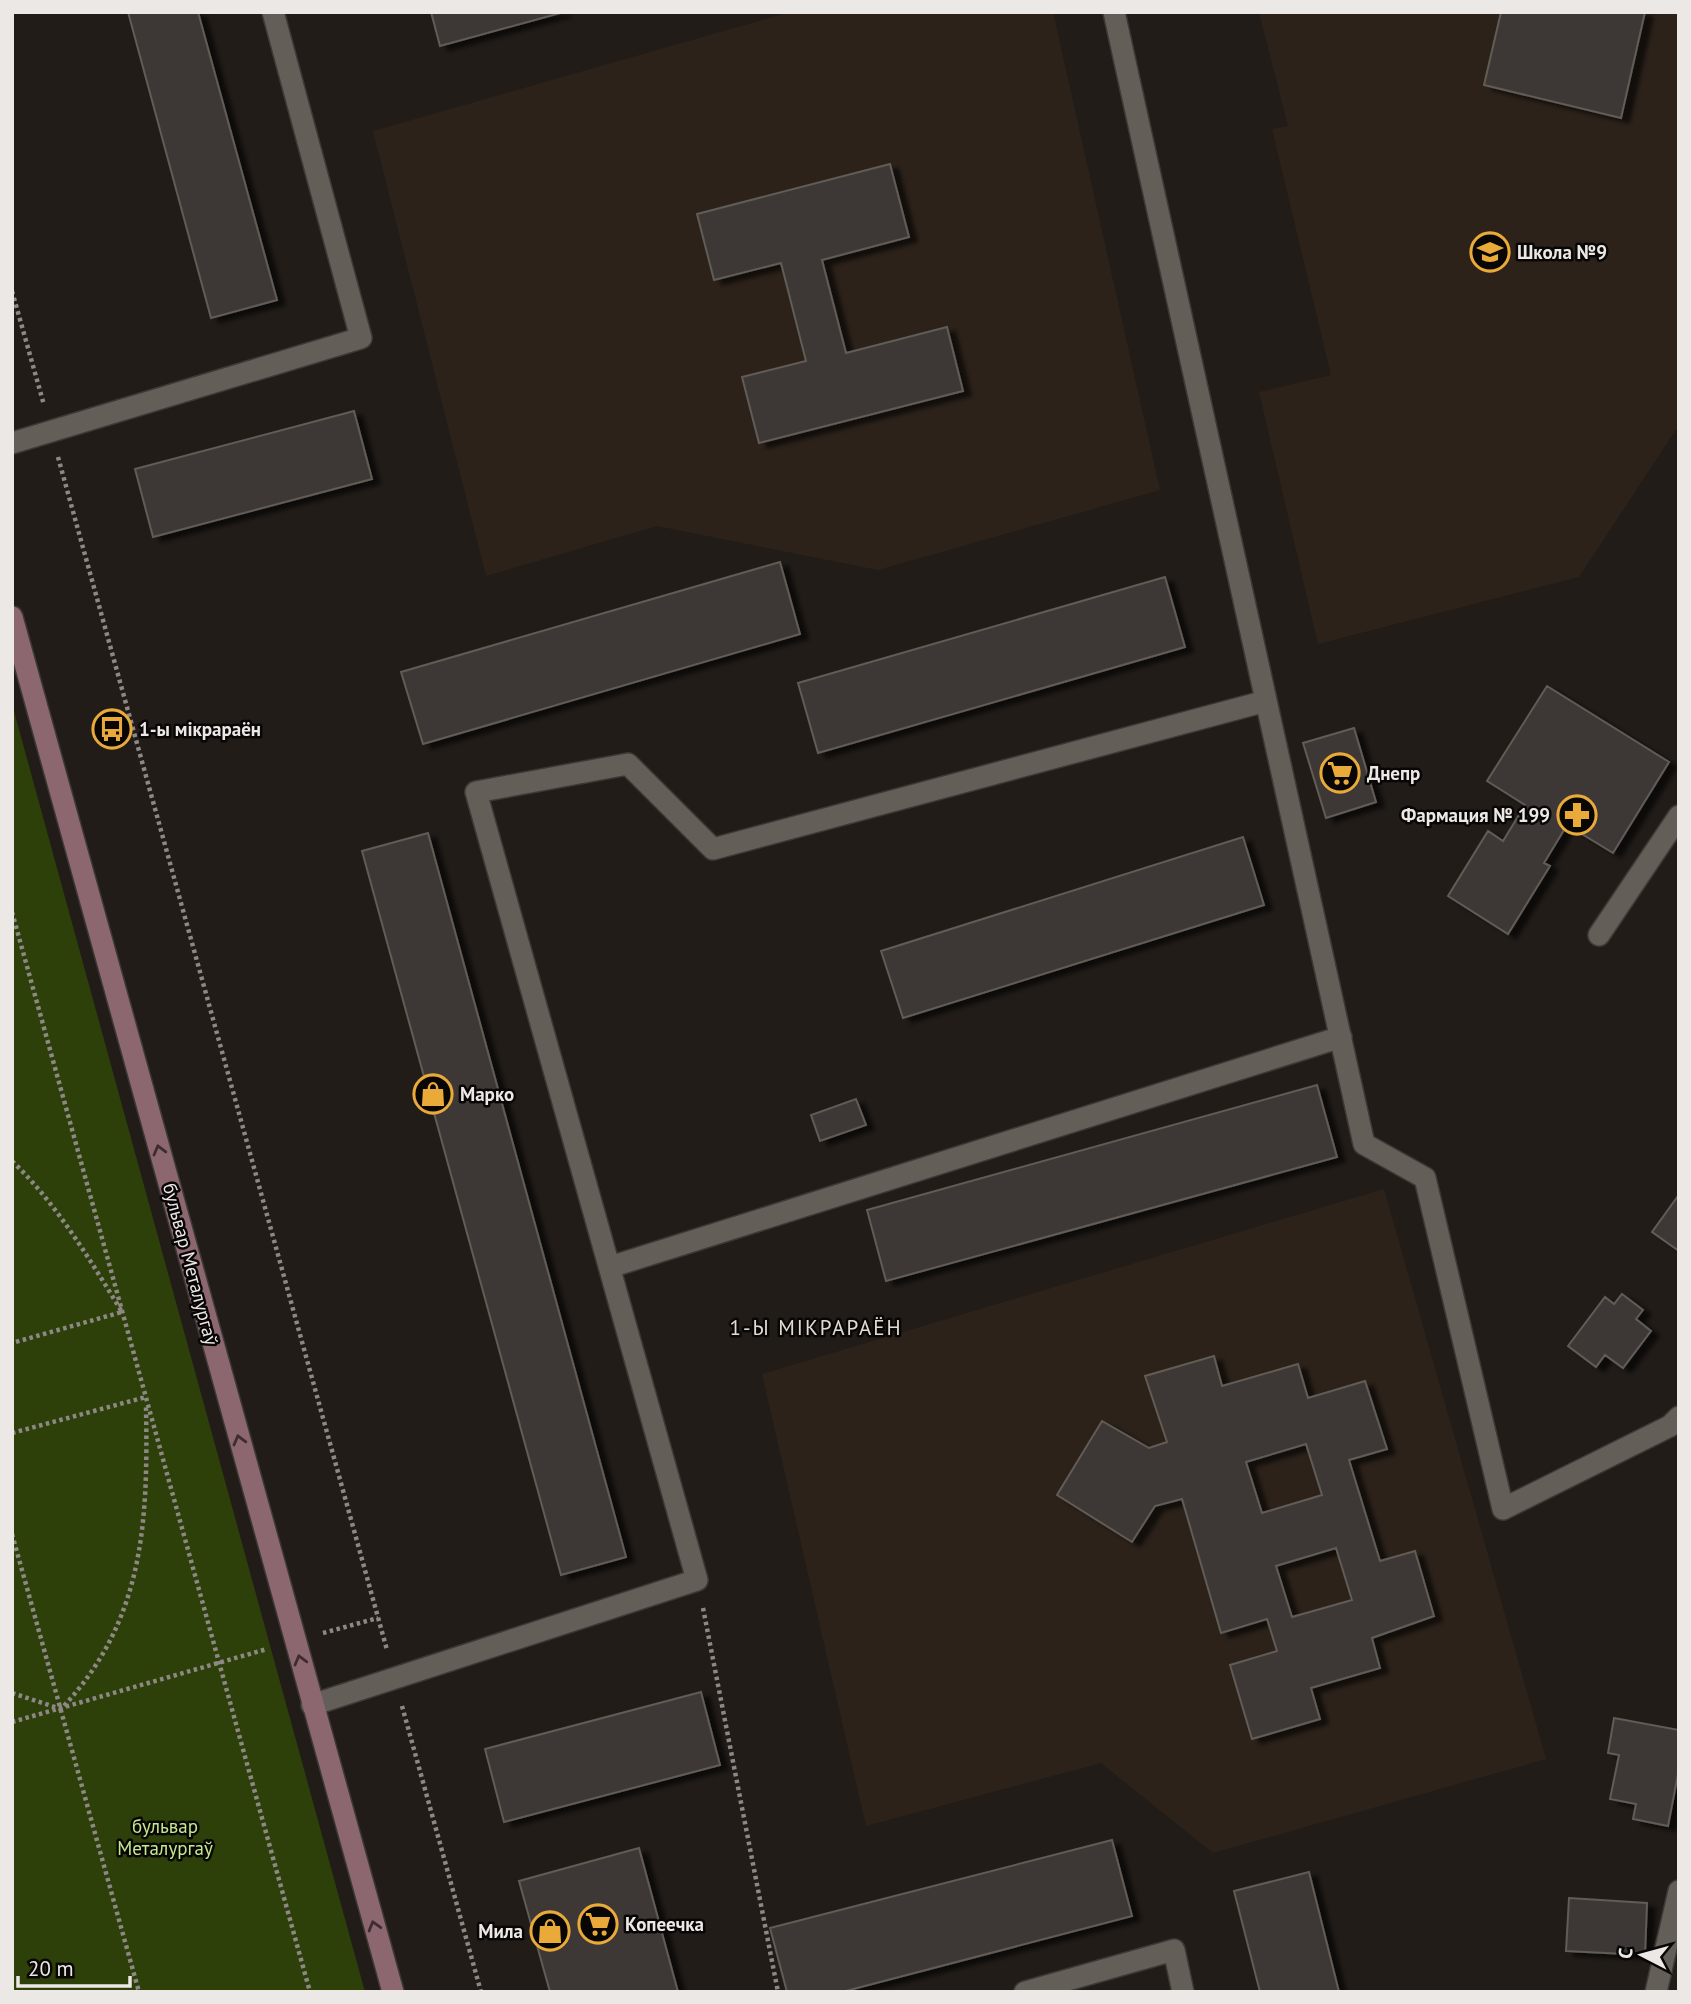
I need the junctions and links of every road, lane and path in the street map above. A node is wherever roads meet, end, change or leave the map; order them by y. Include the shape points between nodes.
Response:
1 (273, 12) edge
2 (1114, 12) edge
3 (12, 291) edge
4 (51, 431) junction
5 (12, 443) edge
6 (12, 617) edge
7 (1266, 701) junction
8 (1679, 816) edge
9 (12, 912) edge
10 (1599, 935) dead end
11 (1341, 1037) junction
12 (12, 1161) edge
13 (610, 1267) junction
14 (122, 1312) junction
15 (12, 1343) edge
16 (146, 1397) junction
17 (1679, 1417) edge
18 (12, 1433) edge
19 (12, 1534) edge
20 (697, 1580) junction
21 (378, 1618) junction
22 (295, 1641) junction
23 (219, 1663) junction
24 (395, 1678) junction
25 (12, 1693) edge
26 (312, 1704) junction
27 (61, 1709) junction
28 (12, 1723) edge
29 (1679, 1891) edge
30 (139, 1992) edge
31 (310, 1992) edge
32 (393, 1992) edge
33 (481, 1992) edge
34 (778, 1992) edge
35 (1025, 1992) edge
36 (1183, 1992) edge
37 (1656, 1992) edge

1 - 4 street via 361,338
2 - 7 street
3 - 4 path
4 - 5 street
4 - 21 path
22 -> 6 main road, бульвар Металургаў
7 - 11 street
7 - 13 street via 713,849 628,764 476,792
8 - 10 street
9 - 14 path
11 - 13 street
11 - 17 street via 1364,1144 1425,1178 1503,1509 1670,1426
12 - 14 path via 64,1223
13 - 20 street
14 - 15 path
14 - 16 path
16 - 18 path
16 - 23 path
16 - 27 path via 145,1493 135,1570 112,1638 92,1672
19 - 27 path
20 - 24 street
20 - 34 path
21 - 22 path
21 - 24 path
22 - 23 path
26 -> 22 main road, бульвар Металургаў
23 - 27 path
23 - 31 path
24 - 26 street
24 - 33 path
25 - 27 path
32 -> 26 main road, бульвар Металургаў
27 - 28 path
27 - 30 path
29 - 37 street
35 - 36 street via 1174,1950

